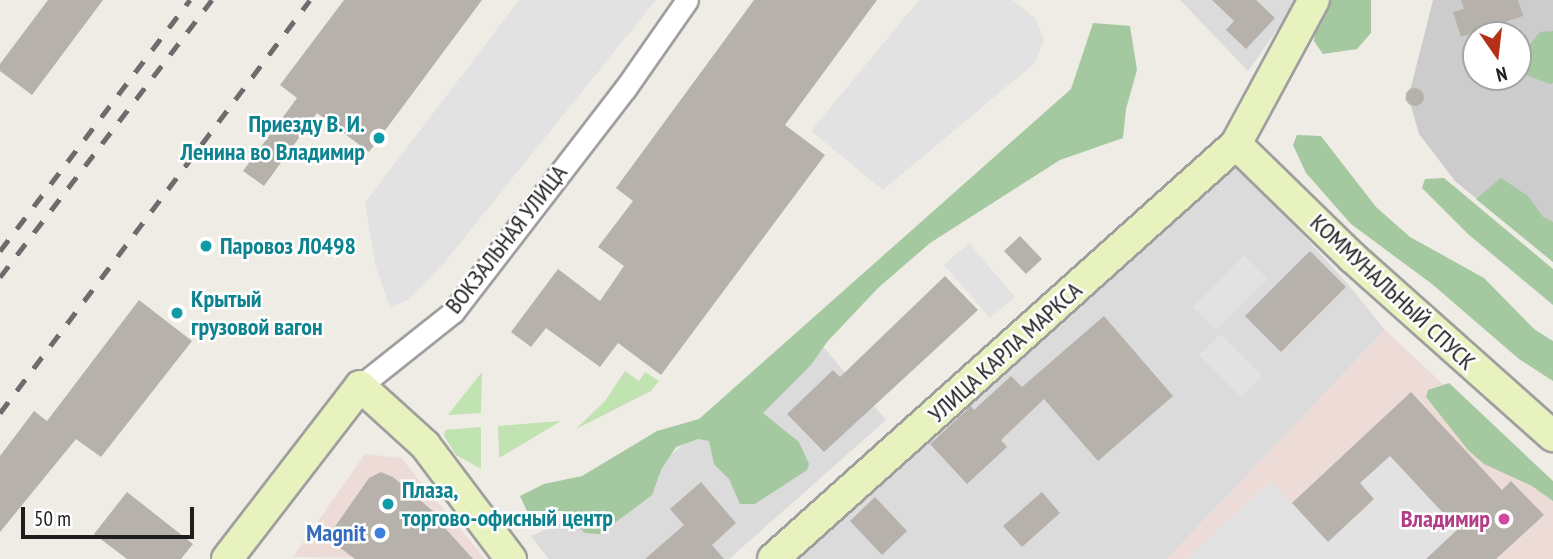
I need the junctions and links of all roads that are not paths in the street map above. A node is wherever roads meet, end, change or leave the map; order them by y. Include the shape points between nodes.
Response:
1 (687, 0) edge
2 (1314, 0) edge
3 (1236, 144) junction
4 (360, 386) junction
5 (1553, 436) edge
6 (227, 559) edge
7 (511, 559) edge
8 (773, 559) edge

1 - 4 street, ВОКЗАЛЬНАЯ УЛИЦА via 625,89 453,312
2 - 3 main road, УЛИЦА КАРЛА МАРКСА
3 - 5 main road, КОММУНАЛЬНЫЙ СПУСК via 1353,258
3 - 8 main road, УЛИЦА КАРЛА МАРКСА
4 - 6 main road, ВОКЗАЛЬНАЯ УЛИЦА
4 - 7 main road via 425,445

